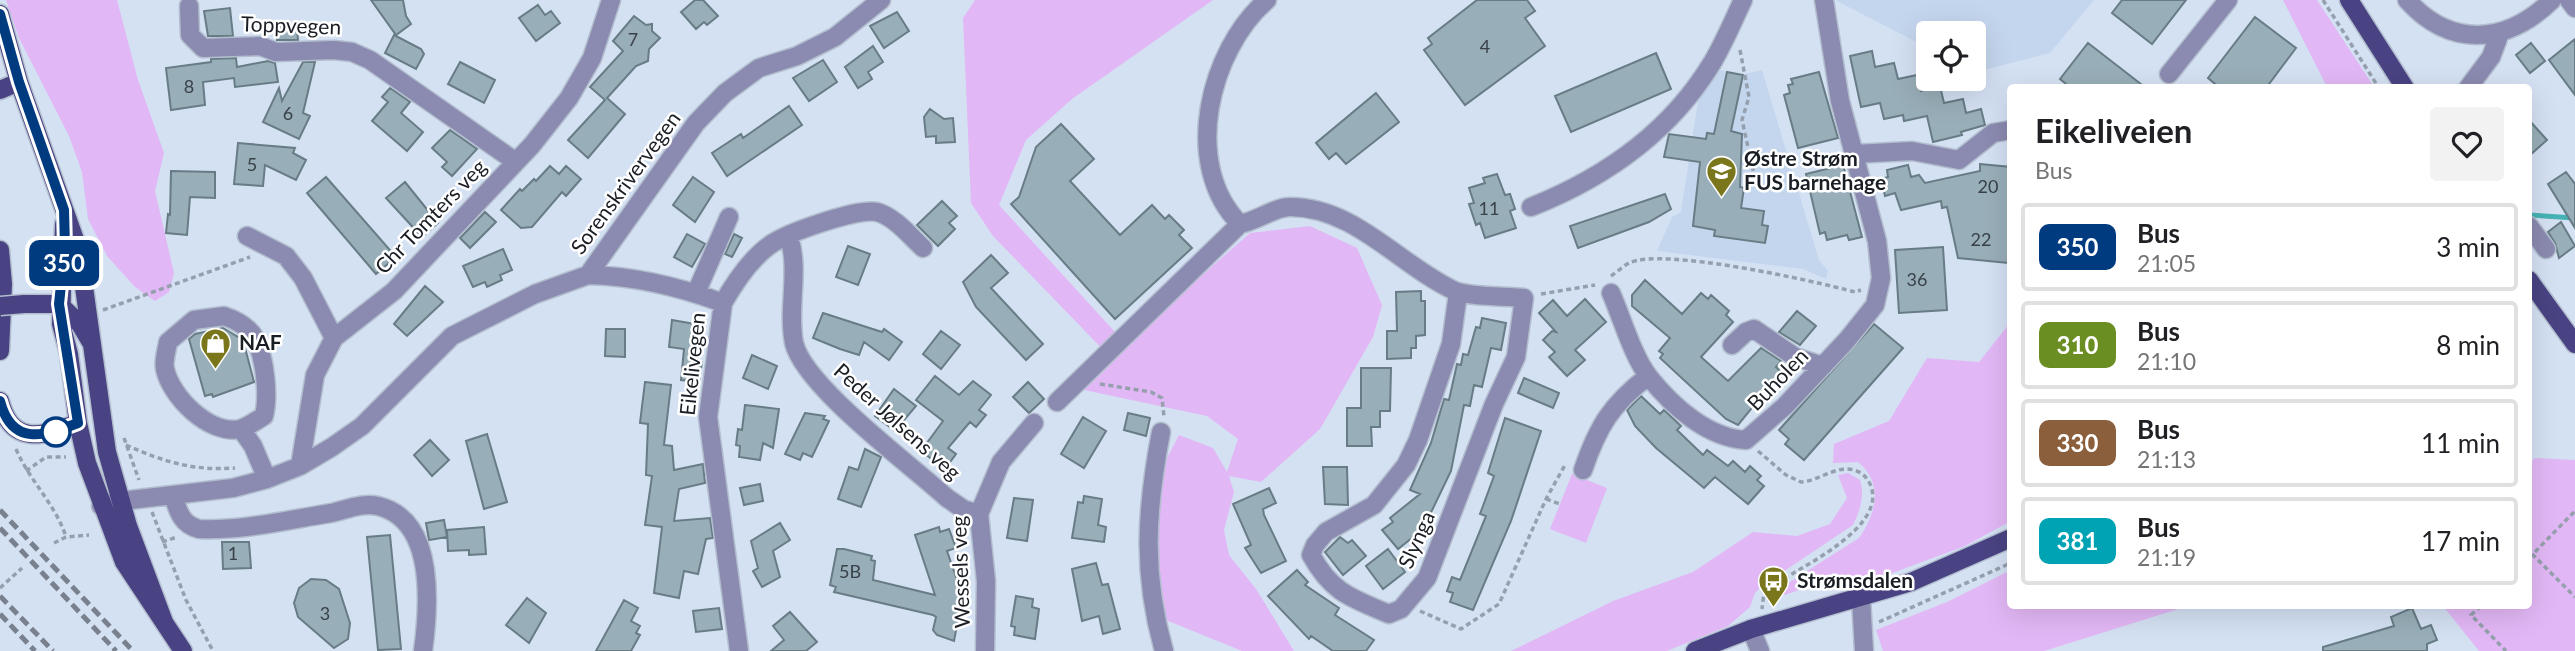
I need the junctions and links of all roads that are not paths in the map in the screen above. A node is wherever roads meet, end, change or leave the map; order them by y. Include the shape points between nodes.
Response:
1 (611, 0) edge
2 (881, 0) edge
3 (1267, 0) edge
4 (1743, 0) edge
5 (1824, 0) edge
6 (2228, 0) edge
7 (2349, 0) edge
8 (2407, 0) edge
9 (2552, 0) edge
10 (2569, 0) edge
11 (189, 6) dead end
12 (2575, 8) edge
13 (0, 13) edge
14 (2500, 33) junction
15 (2169, 74) dead end
16 (19, 82) junction
17 (2402, 84) edge
18 (2471, 84) edge
19 (0, 90) edge
20 (2007, 131) edge
21 (1854, 154) junction
22 (516, 162) junction
23 (1531, 207) dead end
24 (64, 210) junction
25 (729, 217) dead end
26 (1240, 223) junction
27 (2532, 230) edge
28 (247, 236) dead end
29 (789, 237) junction
30 (923, 248) dead end
31 (2546, 249) dead end
32 (0, 250) edge
33 (587, 275) junction
34 (2532, 284) edge
35 (1606, 289) road end
36 (696, 293) junction
37 (1458, 293) junction
38 (723, 303) junction
39 (59, 304) junction
40 (0, 306) edge
41 (334, 338) junction
42 (2575, 344) edge
43 (1732, 345) dead end
44 (94, 349) junction
45 (0, 351) edge
46 (1823, 366) junction
47 (1648, 376) junction
48 (0, 401) edge
49 (1057, 402) dead end
50 (78, 423) junction
51 (1034, 423) dead end
52 (242, 429) junction
53 (1161, 432) road end
54 (300, 466) junction
55 (1583, 470) dead end
56 (267, 479) junction
57 (173, 495) junction
58 (121, 501) junction
59 (101, 506) junction
60 (979, 514) junction
61 (2007, 540) edge
62 (1861, 598) junction
63 (164, 622) junction
64 (1758, 627) junction
65 (183, 651) edge
66 (423, 651) edge
67 (738, 651) edge
68 (985, 651) edge
69 (1164, 651) edge
70 (1695, 651) edge
71 (1760, 651) edge
72 (1864, 651) edge

1 - 22 street, Chr Tomters veg via 593,58 569,98
2 - 33 street, Sorenskrivervegen via 835,37 759,68 725,93 696,123
3 - 26 street via 1244,24 1229,52 1208,118 1216,185 1227,210
4 - 23 street via 1711,65 1665,121 1603,173
5 - 21 street, Buholen via 1838,91
6 - 15 street
7 - 17 main road
8 - 14 street via 2438,26 2460,34
9 - 14 street via 2520,27
10 - 12 street
11 - 22 street, Toppvegen via 190,35 198,45 352,52
13 - 16 main road
14 - 18 street via 2491,57
16 - 19 main road
16 - 24 main road
20 - 21 street via 1993,133 1959,160 1912,151
21 - 46 street, Buholen via 1877,241 1880,286 1875,305
22 - 41 street, Chr Tomters veg via 394,291
24 - 39 main road
24 - 44 main road via 79,251
25 - 36 street
26 - 37 street via 1287,207 1320,210 1388,246 1417,270
26 - 49 street
27 - 31 street
28 - 41 street via 286,256 303,278
29 - 30 street via 833,219 872,212 898,225
29 - 38 street via 764,250
29 - 60 street, Peder Jølsens veg via 795,263 794,344 808,370 947,498
32 - 45 main road via 4,285
33 - 36 street, Eikelivegen via 610,275
33 - 54 street, Sorenskrivervegen via 535,294 452,336 362,426
34 - 42 main road
35 - 47 street, Buholen
36 - 38 street, Eikelivegen
37 - 37 street, Slynga via 1451,344 1406,465 1374,505 1326,532 1311,555 1321,573 1348,598 1389,614 1405,604 1427,578 1516,356 1524,298
38 - 67 street, Eikelivegen via 708,417
39 - 40 main road, bridge
39 - 44 main road via 80,324
39 - 50 main road
41 - 54 street, Chr Tomters veg via 315,375
43 - 46 street via 1754,329 1795,357
44 - 58 main road via 106,442
46 - 47 street, Buholen via 1746,440 1717,436
47 - 55 street via 1611,407
48 - 50 main road via 13,426 31,436
50 - 59 main road
51 - 60 street, Wessels veg via 1001,462
52 - 52 street via 221,429 202,418 177,395 164,367 168,342 194,320 224,316 240,322 255,338 267,404 264,416
52 - 56 street
53 - 69 street via 1152,481 1147,558
54 - 56 street, Sorenskrivervegen
56 - 57 street, Sorenskrivervegen
57 - 58 street, Sorenskrivervegen
57 - 66 street via 179,516 199,529 275,523 360,506 377,505 391,511 412,530 419,545 424,571
58 - 59 street, Sorenskrivervegen
58 - 63 main road
59 - 63 main road via 124,562
60 - 68 street, Wessels veg via 986,581
61 - 62 main road via 1930,575
62 - 64 main road
62 - 72 street
63 - 65 main road
64 - 70 main road
64 - 71 street

